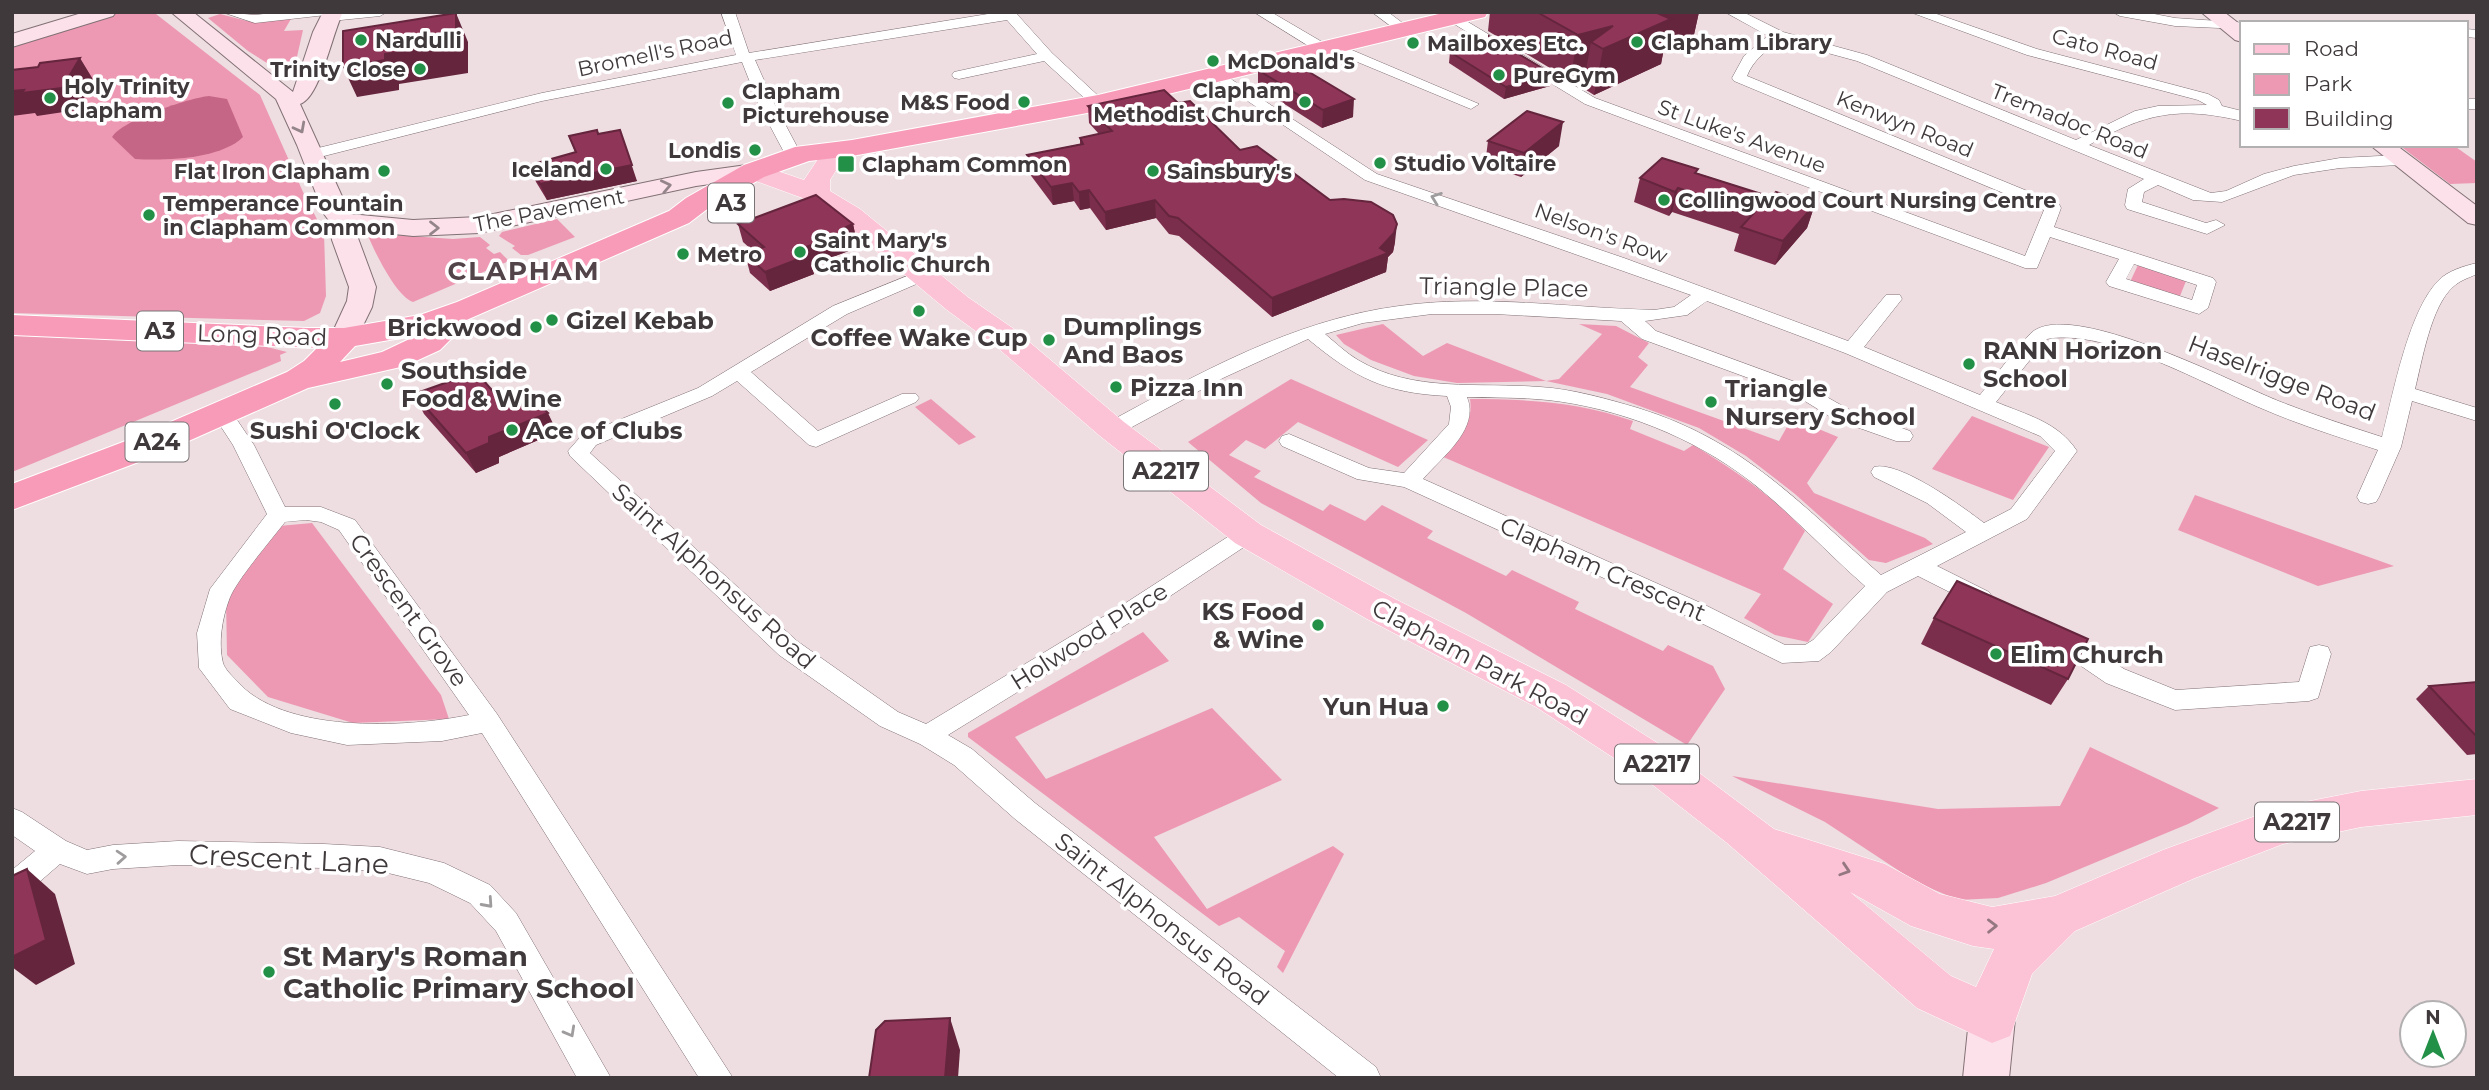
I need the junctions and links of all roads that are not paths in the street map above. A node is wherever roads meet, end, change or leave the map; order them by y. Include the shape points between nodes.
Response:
1 (106, 12) edge
2 (181, 12) edge
3 (229, 12) edge
4 (380, 12) edge
5 (728, 12) edge
6 (1261, 12) edge
7 (1379, 12) edge
8 (1477, 12) edge
9 (1732, 12) edge
10 (1917, 12) edge
11 (2120, 12) edge
12 (2211, 12) edge
13 (326, 14) edge
14 (1008, 14) edge
15 (1453, 19) junction
16 (2238, 29) edge
17 (1405, 30) junction
18 (1778, 35) junction
19 (12, 41) edge
20 (1330, 49) junction
21 (745, 56) junction
22 (1046, 56) junction
23 (959, 75) dead end
24 (1220, 76) junction
25 (288, 101) junction
26 (1098, 103) junction
27 (1471, 104) dead end
28 (2215, 109) junction
29 (2240, 115) edge
30 (2076, 145) junction
31 (313, 153) junction
32 (2390, 153) edge
33 (841, 155) junction
34 (776, 169) junction
35 (2158, 179) junction
36 (817, 194) junction
37 (2477, 218) edge
38 (342, 221) junction
39 (2216, 225) dead end
40 (2045, 230) junction
41 (2129, 257) dead end
42 (2031, 264) joint
43 (2477, 268) edge
44 (922, 275) junction
45 (1704, 295) junction
46 (1893, 299) dead end
47 (468, 309) junction
48 (1627, 316) junction
49 (12, 325) edge
50 (1312, 333) junction
51 (344, 338) junction
52 (1852, 349) junction
53 (739, 372) junction
54 (299, 379) junction
55 (2404, 392) junction
56 (1455, 393) junction
57 (909, 398) dead end
58 (1984, 404) junction
59 (222, 413) junction
60 (2477, 415) edge
61 (1112, 429) junction
62 (1903, 436) dead end
63 (1289, 441) dead end
64 (2390, 447) junction
65 (1882, 472) dead end
66 (1409, 481) junction
67 (2368, 497) dead end
68 (12, 498) edge
69 (278, 515) junction
70 (1248, 534) junction
71 (1984, 534) junction
72 (1918, 566) junction
73 (1879, 586) junction
74 (1999, 607) edge
75 (2034, 625) edge
76 (2319, 654) dead end
77 (488, 721) junction
78 (929, 737) junction
79 (2477, 797) edge
80 (12, 820) edge
81 (1756, 842) junction
82 (56, 850) junction
83 (12, 888) edge
84 (2058, 916) junction
85 (1992, 1019) junction
86 (596, 1078) edge
87 (717, 1078) edge
88 (1365, 1078) edge
89 (1986, 1078) edge

1 - 19 main road
2 - 25 main road
3 - 13 street via 255,19
4 - 13 street
5 - 21 street
6 - 20 street
7 - 17 street
8 - 15 highway, A3
9 - 18 street, Tremadoc Road
10 - 28 street, Cato Road via 2032,52 2203,97 2213,102
11 - 16 street
12 - 16 main road
13 - 25 main road via 305,90
14 - 21 street, Bromell's Road
14 - 22 street
15 - 17 highway, A3
15 - 42 street, St Luke's Avenue via 1590,101
17 - 20 highway, A3
18 - 30 street, Tremadoc Road via 1862,58
18 - 40 street, Kenwyn Road via 1755,53 1740,78 2053,208
20 - 24 highway, A3
20 - 27 street
21 - 31 street, Bromell's Road via 542,97
21 - 34 street
22 - 23 street
22 - 26 street
24 - 26 highway, A3
45 -> 24 street, Nelson's Row via 1371,177
25 -> 31 main road
26 - 33 highway, A3
28 - 29 street
28 - 30 street via 2139,115
30 - 35 street, Tremadoc Road
31 - 38 main road via 323,187
32 - 35 street, Tremadoc Road via 2288,172 2214,200
32 - 37 main road
33 - 34 highway, A3
33 - 36 main road via 817,180
34 - 36 main road, Clapham Park Road / A2217
38 -> 34 main road, The Pavement via 413,228 479,225 708,177
34 - 47 highway, A3 via 696,204 679,217
35 - 39 street via 2136,189 2133,205 2207,229
36 - 44 main road, Clapham Park Road / A2217 via 850,215
38 - 51 main road via 341,233 363,295
40 - 41 street
40 - 42 street, Kenwyn Road
43 - 55 street, Haselrigge Road via 2456,276 2432,301
44 - 53 street, Saint Alphonsus Road via 840,310
44 - 61 main road, Clapham Park Road / A2217 via 1003,336
45 - 48 street, Triangle Place via 1680,311
45 - 52 street, Nelson's Row
46 - 52 street
47 - 51 highway, A3 via 425,324
47 - 54 highway, A24 via 440,334 406,353 348,371
48 - 50 street, Triangle Place via 1442,307 1397,311
48 - 62 street via 1649,335 1802,391 1841,414
49 - 51 highway, Long Road / A3
50 - 56 street via 1346,361 1380,378
50 - 61 street, Triangle Place via 1255,354
51 - 54 highway, A24
52 - 58 street, Nelson's Row
53 - 57 street via 816,440
53 - 78 street, Saint Alphonsus Road via 589,440 579,451 581,456 788,648 889,719
54 - 59 highway, A24
55 - 60 street
55 - 64 street, Haselrigge Road
56 - 66 street via 1461,407 1459,425
56 - 73 street via 1527,391 1569,397 1641,416 1690,436 1733,460 1779,495
58 - 64 street, Haselrigge Road via 2041,334 2075,331 2173,363 2271,405
58 - 71 street, Nelson's Row via 2047,431 2066,451 2020,514
59 - 68 highway, A24
59 - 69 street
61 - 70 main road, Clapham Park Road / A2217
63 - 66 street, Clapham Crescent via 1365,474
64 - 67 street
65 - 71 street via 1935,498
66 - 73 street, Clapham Crescent via 1782,654 1810,654 1822,646
69 - 77 street, Crescent Grove via 308,511 347,525
69 - 77 street, Crescent Grove via 218,595 209,633 211,668 239,702 291,723 347,734 442,731
70 - 78 street, Holwood Place
70 - 81 main road, Clapham Park Road / A2217 via 1551,696 1655,763
71 - 72 street, Clapham Crescent
72 - 73 street, Clapham Crescent
72 - 74 street
75 - 76 street via 2115,676 2175,700 2308,691
77 - 87 street, Crescent Grove
78 - 88 street, Saint Alphonsus Road via 963,757 1025,811
79 - 84 main road, A2217 via 2361,809 2280,826
80 - 82 street, Crescent Lane
81 -> 84 main road via 1869,878 1904,900 1963,922 1992,928
81 - 85 main road, Clapham Park Road / A2217 via 1934,992
82 - 83 street
82 -> 86 street, Crescent Lane via 87,862 178,853 380,859 434,872 480,894 506,922
84 - 85 main road, A2217 via 2015,958
85 - 89 main road

